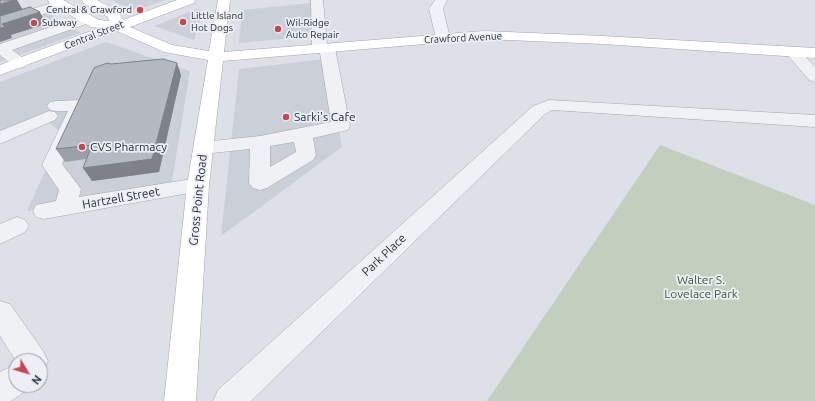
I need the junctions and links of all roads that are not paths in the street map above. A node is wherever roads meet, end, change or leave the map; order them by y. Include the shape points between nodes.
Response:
1 (88, 0) edge
2 (189, 0) edge
3 (224, 0) edge
4 (317, 0) edge
5 (441, 0) edge
6 (57, 2) edge
7 (87, 19) junction
8 (0, 24) edge
9 (118, 26) junction
10 (443, 38) junction
11 (323, 49) junction
12 (793, 52) junction
13 (815, 53) edge
14 (216, 57) junction
15 (20, 63) junction
16 (0, 70) edge
17 (815, 77) edge
18 (815, 121) edge
19 (303, 134) junction
20 (0, 138) edge
21 (260, 142) junction
22 (203, 148) junction
23 (198, 185) junction
24 (66, 207) junction
25 (44, 211) dead end
26 (0, 313) edge
27 (28, 353) edge
28 (180, 401) edge
29 (229, 401) edge

1 - 9 main road, Crawford Avenue via 114,15
2 - 9 main road, Central Street
3 - 14 main road, Gross Point Road
4 - 11 street
5 - 10 street via 436,8
6 - 7 main road, Crawford Avenue
6 - 8 street
7 - 9 main road, Crawford Avenue via 96,24
7 - 15 street via 1,49
9 - 14 main road, Crawford Avenue via 170,49
9 - 15 main road, Central Street
10 - 11 main road, Crawford Avenue
10 - 12 main road, Crawford Avenue via 492,36 603,40
11 - 14 main road, Crawford Avenue
11 - 19 street via 341,126
12 - 13 main road, Crawford Avenue
12 - 17 street
14 - 22 main road, Gross Point Road
15 - 16 main road, Central Street
18 - 29 street, Park Place via 549,105 539,110
19 - 21 street
19 - 21 street via 306,155 260,183
20 - 24 street via 52,111 80,105 52,165 70,189
21 - 22 street
22 - 23 main road, Gross Point Road
23 - 24 street, Hartzell Street
23 - 28 main road, Gross Point Road
24 - 25 street, Hartzell Street
26 - 27 street

